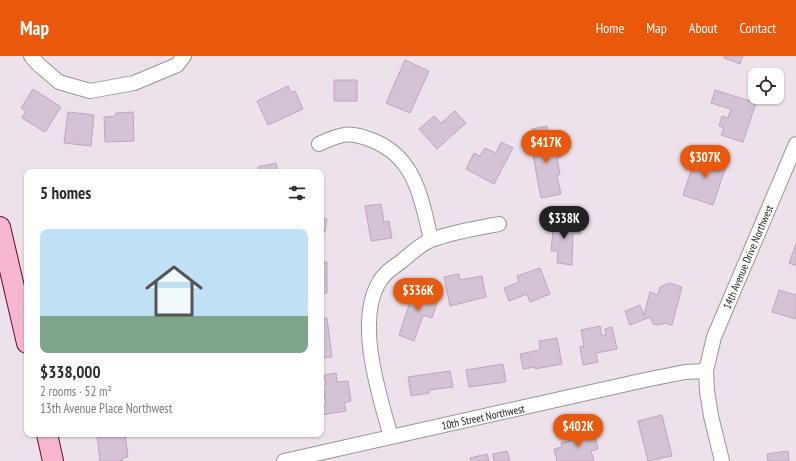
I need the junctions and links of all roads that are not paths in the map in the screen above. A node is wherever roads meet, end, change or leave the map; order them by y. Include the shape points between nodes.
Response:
1 (31, 56) edge
2 (184, 56) edge
3 (319, 144) dead end
4 (796, 144) edge
5 (499, 224) dead end
6 (0, 227) edge
7 (431, 240) junction
8 (24, 330) edge
9 (706, 371) junction
10 (48, 437) edge
11 (391, 437) junction
12 (53, 461) edge
13 (284, 461) edge
14 (722, 461) edge

1 - 2 street via 59,82 90,91 134,83 177,65
3 - 7 street via 338,135 357,134 384,144 397,155 415,180
4 - 9 street, 14th Avenue Drive Northwest via 714,337
5 - 7 street
6 - 8 main road
7 - 11 street via 387,273 378,282 371,298 368,322 370,348
9 - 11 street, 10th Street Northwest via 685,372 645,380
9 - 14 street, 14th Avenue Drive Northwest via 711,416
10 - 12 main road
11 - 13 street, 10th Street Northwest

